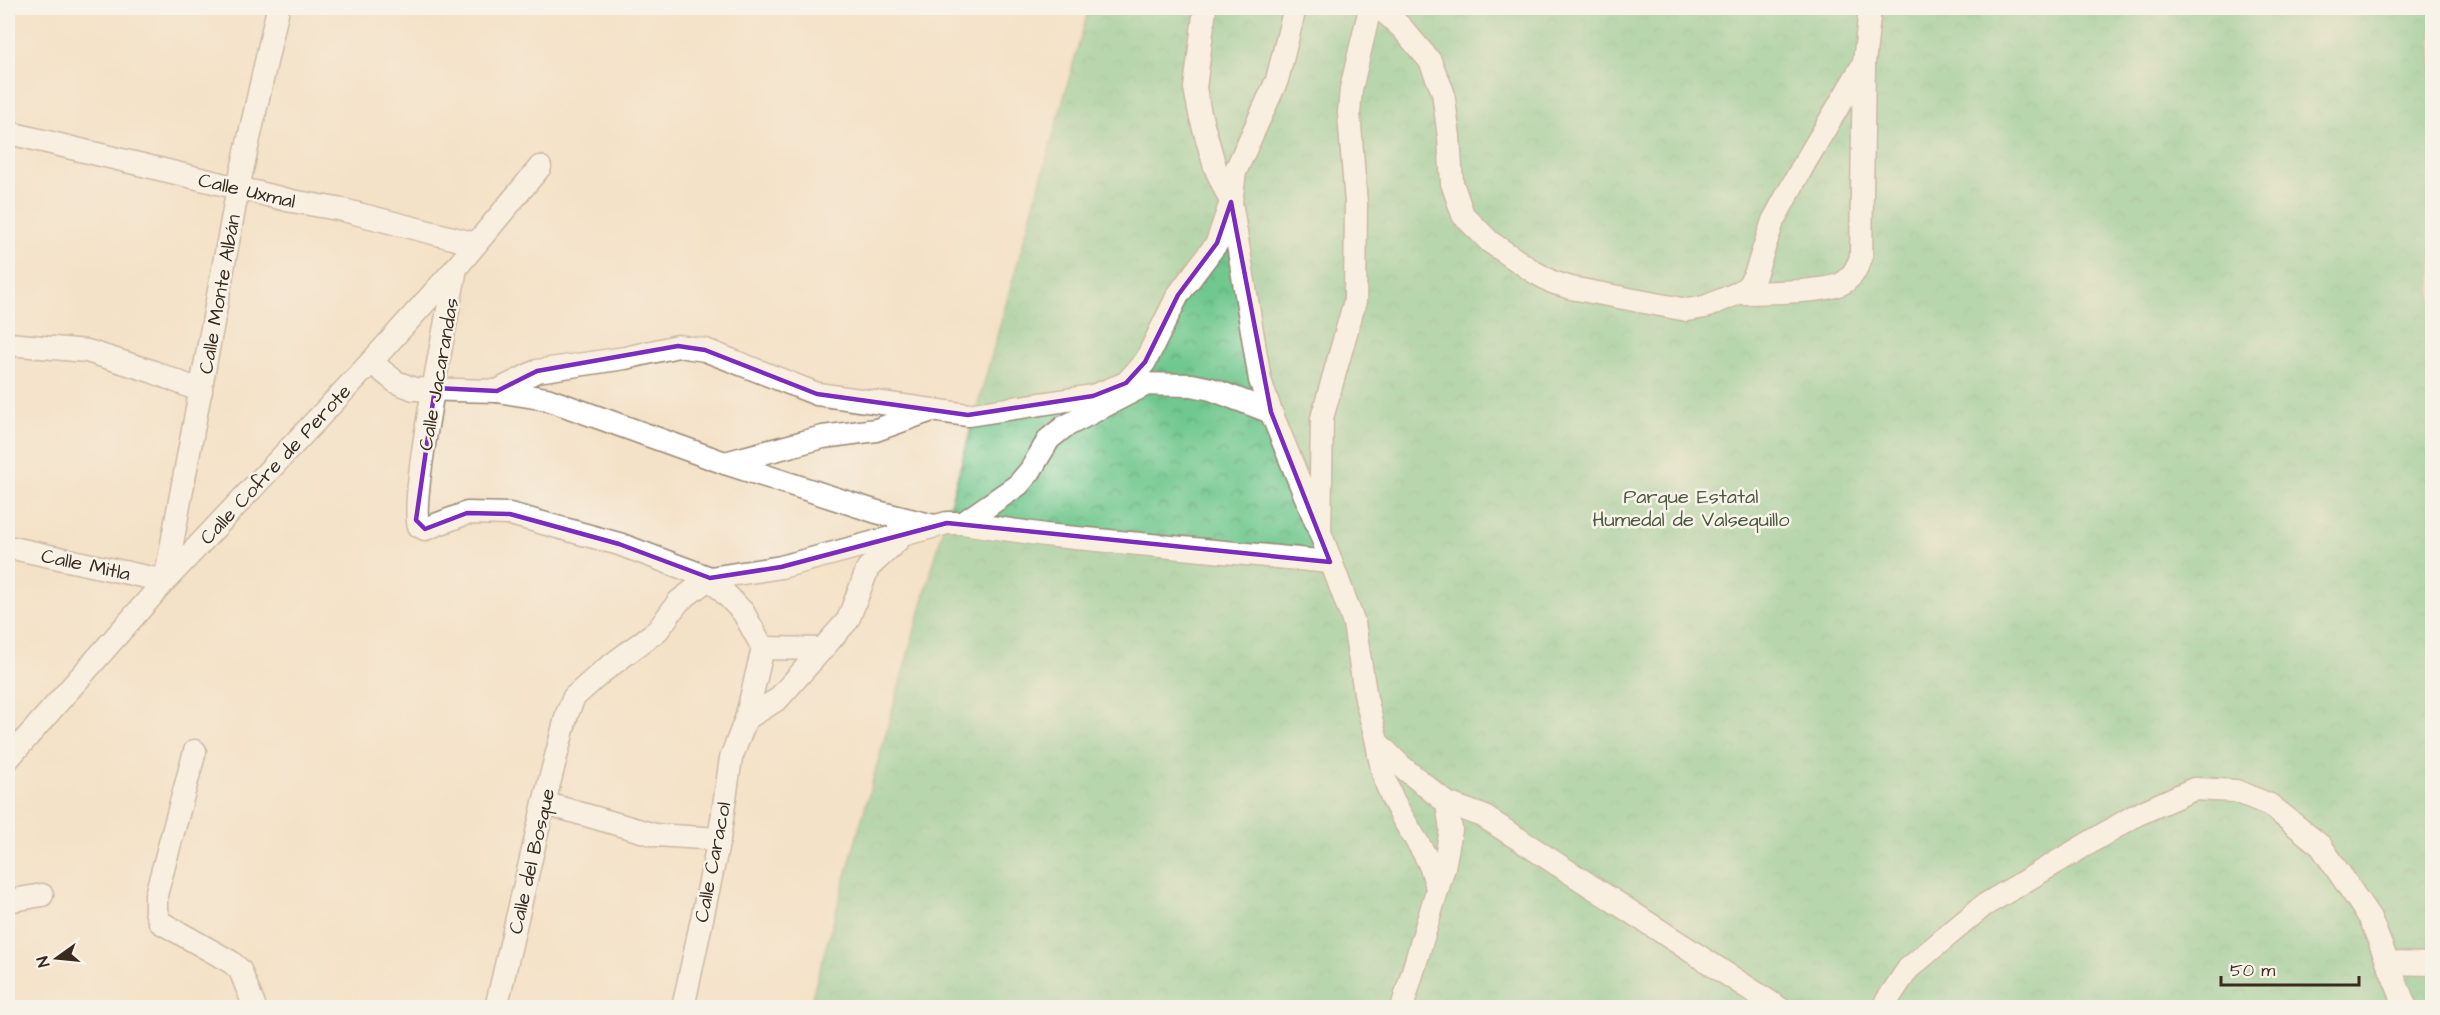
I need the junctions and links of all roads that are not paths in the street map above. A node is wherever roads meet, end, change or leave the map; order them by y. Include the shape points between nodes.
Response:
1 (278, 8) edge
2 (1205, 8) edge
3 (1295, 8) edge
4 (1370, 8) edge
5 (1380, 8) edge
6 (1870, 8) edge
7 (1864, 63) junction
8 (18, 135) dead end
9 (540, 167) dead end
10 (238, 188) junction
11 (1231, 202) junction
12 (476, 244) junction
13 (456, 268) junction
14 (1738, 293) junction
15 (8, 344) edge
16 (371, 362) junction
17 (1136, 384) junction
18 (435, 388) junction
19 (201, 391) junction
20 (497, 391) junction
21 (934, 410) junction
22 (1271, 412) junction
23 (725, 463) junction
24 (963, 523) junction
25 (935, 526) junction
26 (1320, 532) junction
27 (902, 536) junction
28 (8, 547) edge
29 (1330, 562) junction
30 (710, 578) junction
31 (165, 580) junction
32 (763, 648) junction
33 (823, 649) junction
34 (746, 719) junction
35 (1377, 742) junction
36 (195, 751) dead end
37 (8, 759) edge
38 (544, 803) junction
39 (1447, 803) junction
40 (718, 839) junction
41 (1437, 889) junction
42 (42, 895) dead end
43 (8, 900) edge
44 (2390, 963) junction
45 (2433, 964) edge
46 (255, 1008) edge
47 (496, 1008) edge
48 (683, 1008) edge
49 (1402, 1008) edge
50 (1779, 1008) edge
51 (1882, 1008) edge
52 (2406, 1008) edge

1 - 10 street, Calle Monte Albán
2 - 11 street via 1196,88 1215,167
3 - 11 street via 1276,80 1235,172
4 - 26 street via 1349,113 1356,204 1355,301 1322,418
5 - 14 street via 1430,61 1443,92 1455,194 1462,215 1490,242 1534,272 1571,288 1687,310 1706,307
6 - 7 street
7 - 14 street via 1773,221 1755,275
7 - 14 street via 1861,258 1854,274 1845,283 1829,289
8 - 10 street, Calle Uxmal
9 - 12 street, Calle Cofre de Perote
10 - 12 street, Calle Uxmal
10 - 19 street, Calle Monte Albán
11 - 17 street via 1217,243 1178,296
11 - 22 street via 1260,380
12 - 13 street, Calle Cofre de Perote
13 - 16 street, Calle Cofre de Perote
13 - 18 street, Calle Jacarandas
15 - 19 street via 87,351
16 - 18 street via 396,382 414,389
16 - 31 street, Calle Cofre de Perote
17 - 21 street via 1093,396 968,415
17 - 22 street via 1192,385
17 - 24 street via 1049,439 1018,485
18 - 20 street
18 - 30 street, Calle Jacarandas via 419,480 419,526 425,529 467,513 510,514 619,544
19 - 31 street, Calle Monte Albán
20 - 21 street via 537,371 678,346 705,350 817,394
20 - 23 street via 547,399
21 - 23 street via 876,430 823,437
22 - 26 street
23 - 25 street via 877,512
24 - 25 street
24 - 29 street via 1046,535
25 - 27 street
26 - 29 street
27 - 30 street via 781,567
27 - 33 street via 868,568 848,620
28 - 31 street, Calle Mitla
29 - 35 street via 1357,634
30 - 32 street via 743,612
30 - 38 street, Calle del Bosque via 679,601 658,630 574,697
31 - 37 street, Calle Cofre de Perote
32 - 33 street
32 - 34 street, Calle Caracol
33 - 34 street via 778,699
34 - 40 street, Calle Caracol via 731,758
35 - 39 street
35 - 41 street via 1385,780 1399,813 1423,848
36 - 46 street via 156,895 156,910 160,922 240,970
38 - 40 street via 655,835
38 - 47 street, Calle del Bosque
39 - 41 street via 1451,830
39 - 50 street via 1483,816
40 - 48 street, Calle Caracol
41 - 49 street
42 - 43 street
44 - 45 street
44 - 51 street via 2370,918 2321,846 2270,805 2236,791 2194,789 2136,815 1983,906 1908,969
44 - 52 street

